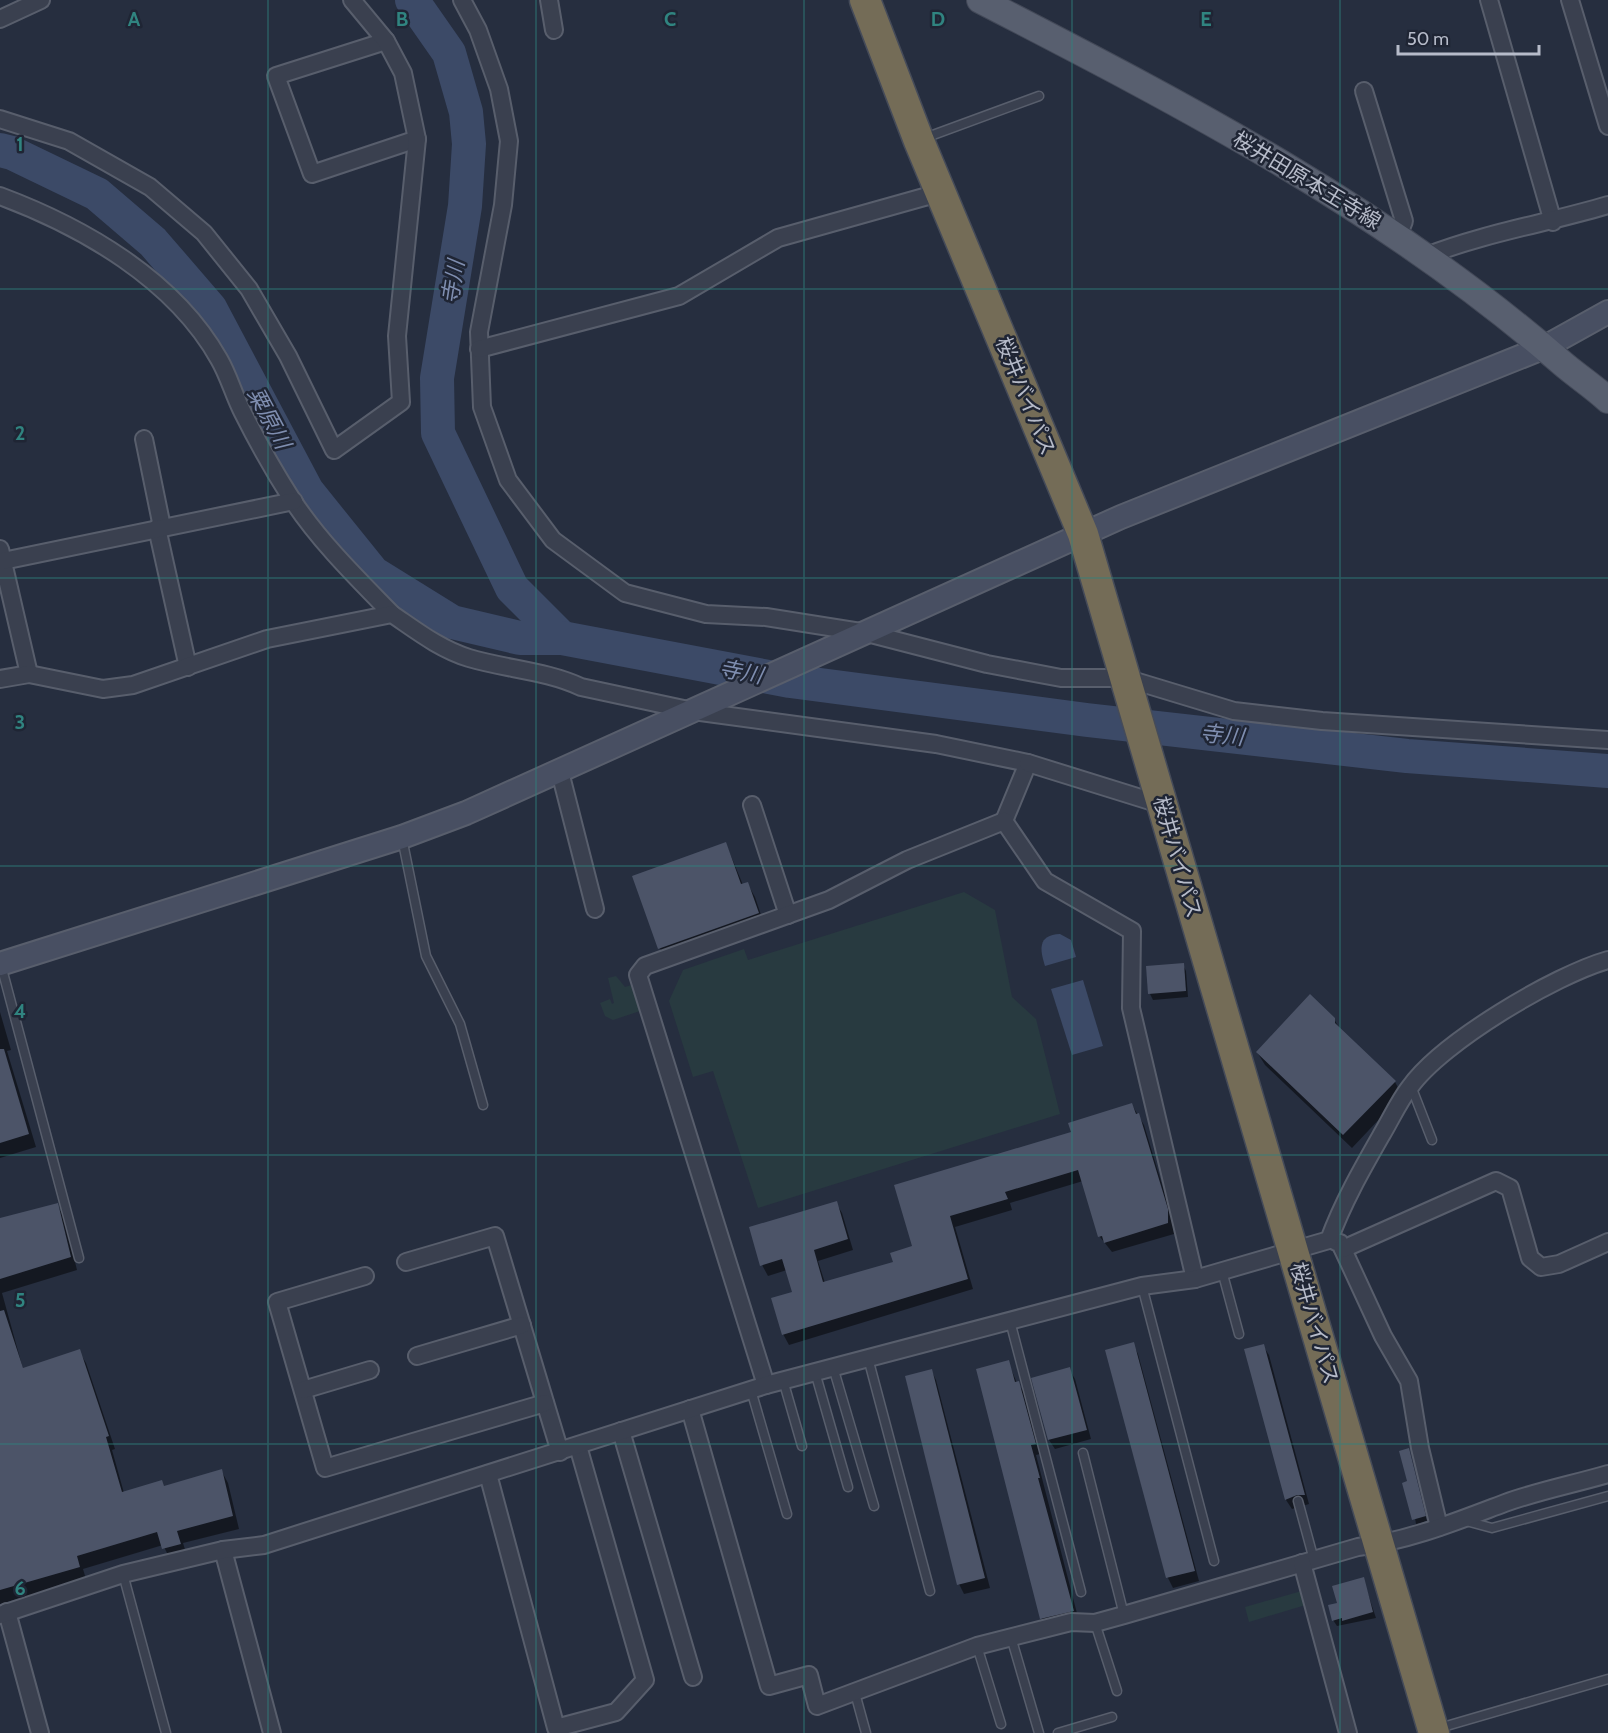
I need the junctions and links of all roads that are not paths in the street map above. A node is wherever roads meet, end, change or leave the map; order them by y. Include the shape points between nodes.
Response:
1 (41, 0) edge
2 (352, 0) edge
3 (462, 0) edge
4 (549, 0) edge
5 (865, 0) edge
6 (980, 0) edge
7 (1489, 0) edge
8 (1570, 0) edge
9 (0, 19) edge
10 (554, 30) dead end
11 (386, 41) junction
12 (1364, 91) dead end
13 (1039, 96) dead end
14 (0, 119) edge
15 (1608, 126) edge
16 (417, 139) junction
17 (919, 141) junction
18 (942, 192) junction
19 (0, 196) edge
20 (1608, 205) edge
21 (1553, 222) junction
22 (1398, 236) junction
23 (1426, 256) junction
24 (1608, 312) edge
25 (1545, 347) junction
26 (479, 349) junction
27 (1608, 400) edge
28 (144, 439) dead end
29 (294, 501) junction
30 (160, 527) junction
31 (1083, 534) junction
32 (2, 555) edge
33 (393, 614) junction
34 (862, 635) junction
35 (188, 667) junction
36 (29, 674) junction
37 (0, 679) edge
38 (1127, 683) junction
39 (698, 708) junction
40 (1608, 740) edge
41 (1028, 763) junction
42 (560, 772) junction
43 (1161, 799) junction
44 (752, 805) dead end
45 (1004, 820) junction
46 (402, 837) junction
47 (595, 909) dead end
48 (788, 915) junction
49 (1608, 960) edge
50 (0, 964) edge
51 (1410, 1086) junction
52 (483, 1105) dead end
53 (1432, 1140) dead end
54 (1608, 1242) edge
55 (1336, 1245) junction
56 (1294, 1251) junction
57 (79, 1258) dead end
58 (406, 1262) dead end
59 (1222, 1271) junction
60 (365, 1276) dead end
61 (1195, 1279) junction
62 (1142, 1286) junction
63 (1010, 1321) junction
64 (522, 1325) junction
65 (1239, 1334) dead end
66 (417, 1356) dead end
67 (868, 1358) junction
68 (833, 1367) junction
69 (370, 1370) dead end
70 (815, 1372) junction
71 (783, 1380) junction
72 (759, 1387) junction
73 (303, 1390) junction
74 (545, 1403) junction
75 (690, 1409) junction
76 (621, 1431) junction
77 (578, 1446) junction
78 (802, 1446) dead end
79 (560, 1452) junction
80 (1083, 1453) dead end
81 (488, 1474) junction
82 (1608, 1474) edge
83 (848, 1487) dead end
84 (1608, 1496) edge
85 (1298, 1501) dead end
86 (874, 1506) dead end
87 (787, 1514) dead end
88 (1463, 1520) junction
89 (1439, 1527) junction
90 (1380, 1545) junction
91 (222, 1550) junction
92 (1214, 1561) dead end
93 (1308, 1562) junction
94 (123, 1575) junction
95 (930, 1591) dead end
96 (1081, 1592) dead end
97 (4, 1613) edge
98 (1124, 1615) junction
99 (1095, 1623) junction
100 (1011, 1637) junction
101 (977, 1646) junction
102 (693, 1677) dead end
103 (1608, 1679) edge
104 (1117, 1691) dead end
105 (855, 1694) junction
106 (1112, 1717) dead end
107 (1001, 1724) dead end
108 (1433, 1731) edge
109 (40, 1733) edge
110 (166, 1733) edge
111 (272, 1733) edge
112 (866, 1733) edge
113 (1039, 1733) edge
114 (1058, 1733) edge
115 (1348, 1733) edge

1 - 9 street
2 - 11 street
3 - 26 street via 478,30 499,89 509,141 503,205
4 - 10 street
5 - 17 highway, 桜井バイパス
6 - 22 main road, 桜井田原本王寺線 via 1169,97 1316,182
7 - 21 street
8 - 15 street
11 - 16 street via 403,73
11 - 16 street via 276,76 312,174
12 - 22 street via 1404,221
13 - 17 lane
14 - 16 street via 69,141 150,187 204,233 249,289 288,356 334,450 401,402 397,336
17 - 18 highway, 桜井バイパス
18 - 26 street via 778,238 679,296
18 - 31 highway, 桜井バイパス
19 - 29 street via 49,214 101,242 185,313 219,358 243,413
20 - 21 street
21 - 23 street via 1459,243
22 - 23 main road, 桜井田原本王寺線
23 - 25 main road, 桜井田原本王寺線
24 - 25 street
25 - 27 main road, 桜井田原本王寺線
25 - 31 street
26 - 34 street via 482,407 508,480 554,540 625,593 706,614 766,617
28 - 30 street
29 - 30 street
29 - 33 street via 337,558
30 - 32 street
30 - 35 street
31 - 34 street
31 - 38 highway, 桜井バイパス
32 - 36 street
33 - 35 street via 267,639
33 - 39 street via 436,644 466,657 581,687
34 - 38 street via 1061,678
34 - 39 street
35 - 36 street via 134,686 103,689
36 - 37 street
38 - 40 street via 1234,711 1322,721
38 - 43 highway, 桜井バイパス
39 - 41 street via 936,744
39 - 42 street
41 - 43 street
41 - 45 street
42 - 46 street
42 - 47 street
43 - 56 highway, 桜井バイパス
44 - 48 street
45 - 48 street
45 - 61 street via 1045,881 1132,931 1131,1008
46 - 50 street
46 - 52 lane via 426,956 460,1024
48 - 72 street via 645,966 638,975
49 - 51 street via 1581,967 1485,1023 1444,1052
50 - 57 lane
51 - 53 lane
51 - 55 street via 1341,1206
54 - 55 street via 1559,1264 1541,1267 1530,1258 1510,1188 1496,1181
55 - 56 street
55 - 89 street via 1409,1381
56 - 59 street
56 - 90 highway, 桜井バイパス
58 - 64 street via 495,1236
59 - 61 street
59 - 65 lane
60 - 73 street via 277,1302
61 - 62 street
62 - 63 street
62 - 92 lane
63 - 67 street
63 - 96 lane
64 - 66 street
64 - 74 street
67 - 68 street
67 - 95 lane
68 - 70 street
68 - 86 lane
69 - 73 street
70 - 71 street
70 - 83 lane
71 - 72 street
71 - 78 lane
72 - 75 street
72 - 87 lane
73 - 74 street via 325,1468
74 - 79 street
75 - 76 street
75 - 105 street via 769,1686 809,1675 817,1706
76 - 77 street
76 - 102 street
77 - 79 street
77 - 81 street via 645,1680 616,1712 556,1728
79 - 81 street
80 - 98 lane
81 - 91 street via 264,1545
82 - 88 street via 1506,1503
84 - 88 lane via 1492,1528
85 - 93 lane
88 - 89 street
89 - 90 street
90 - 93 street via 1358,1547
90 - 108 highway, 桜井バイパス
91 - 94 street
91 - 111 street
93 - 98 street
93 - 115 street
94 - 97 street
94 - 110 lane
97 - 109 street
98 - 99 street
99 - 100 street via 1071,1622
99 - 104 lane
100 - 101 street
100 - 113 lane
101 - 105 street
101 - 107 lane
103 - 108 lane
105 - 112 lane
106 - 114 lane

